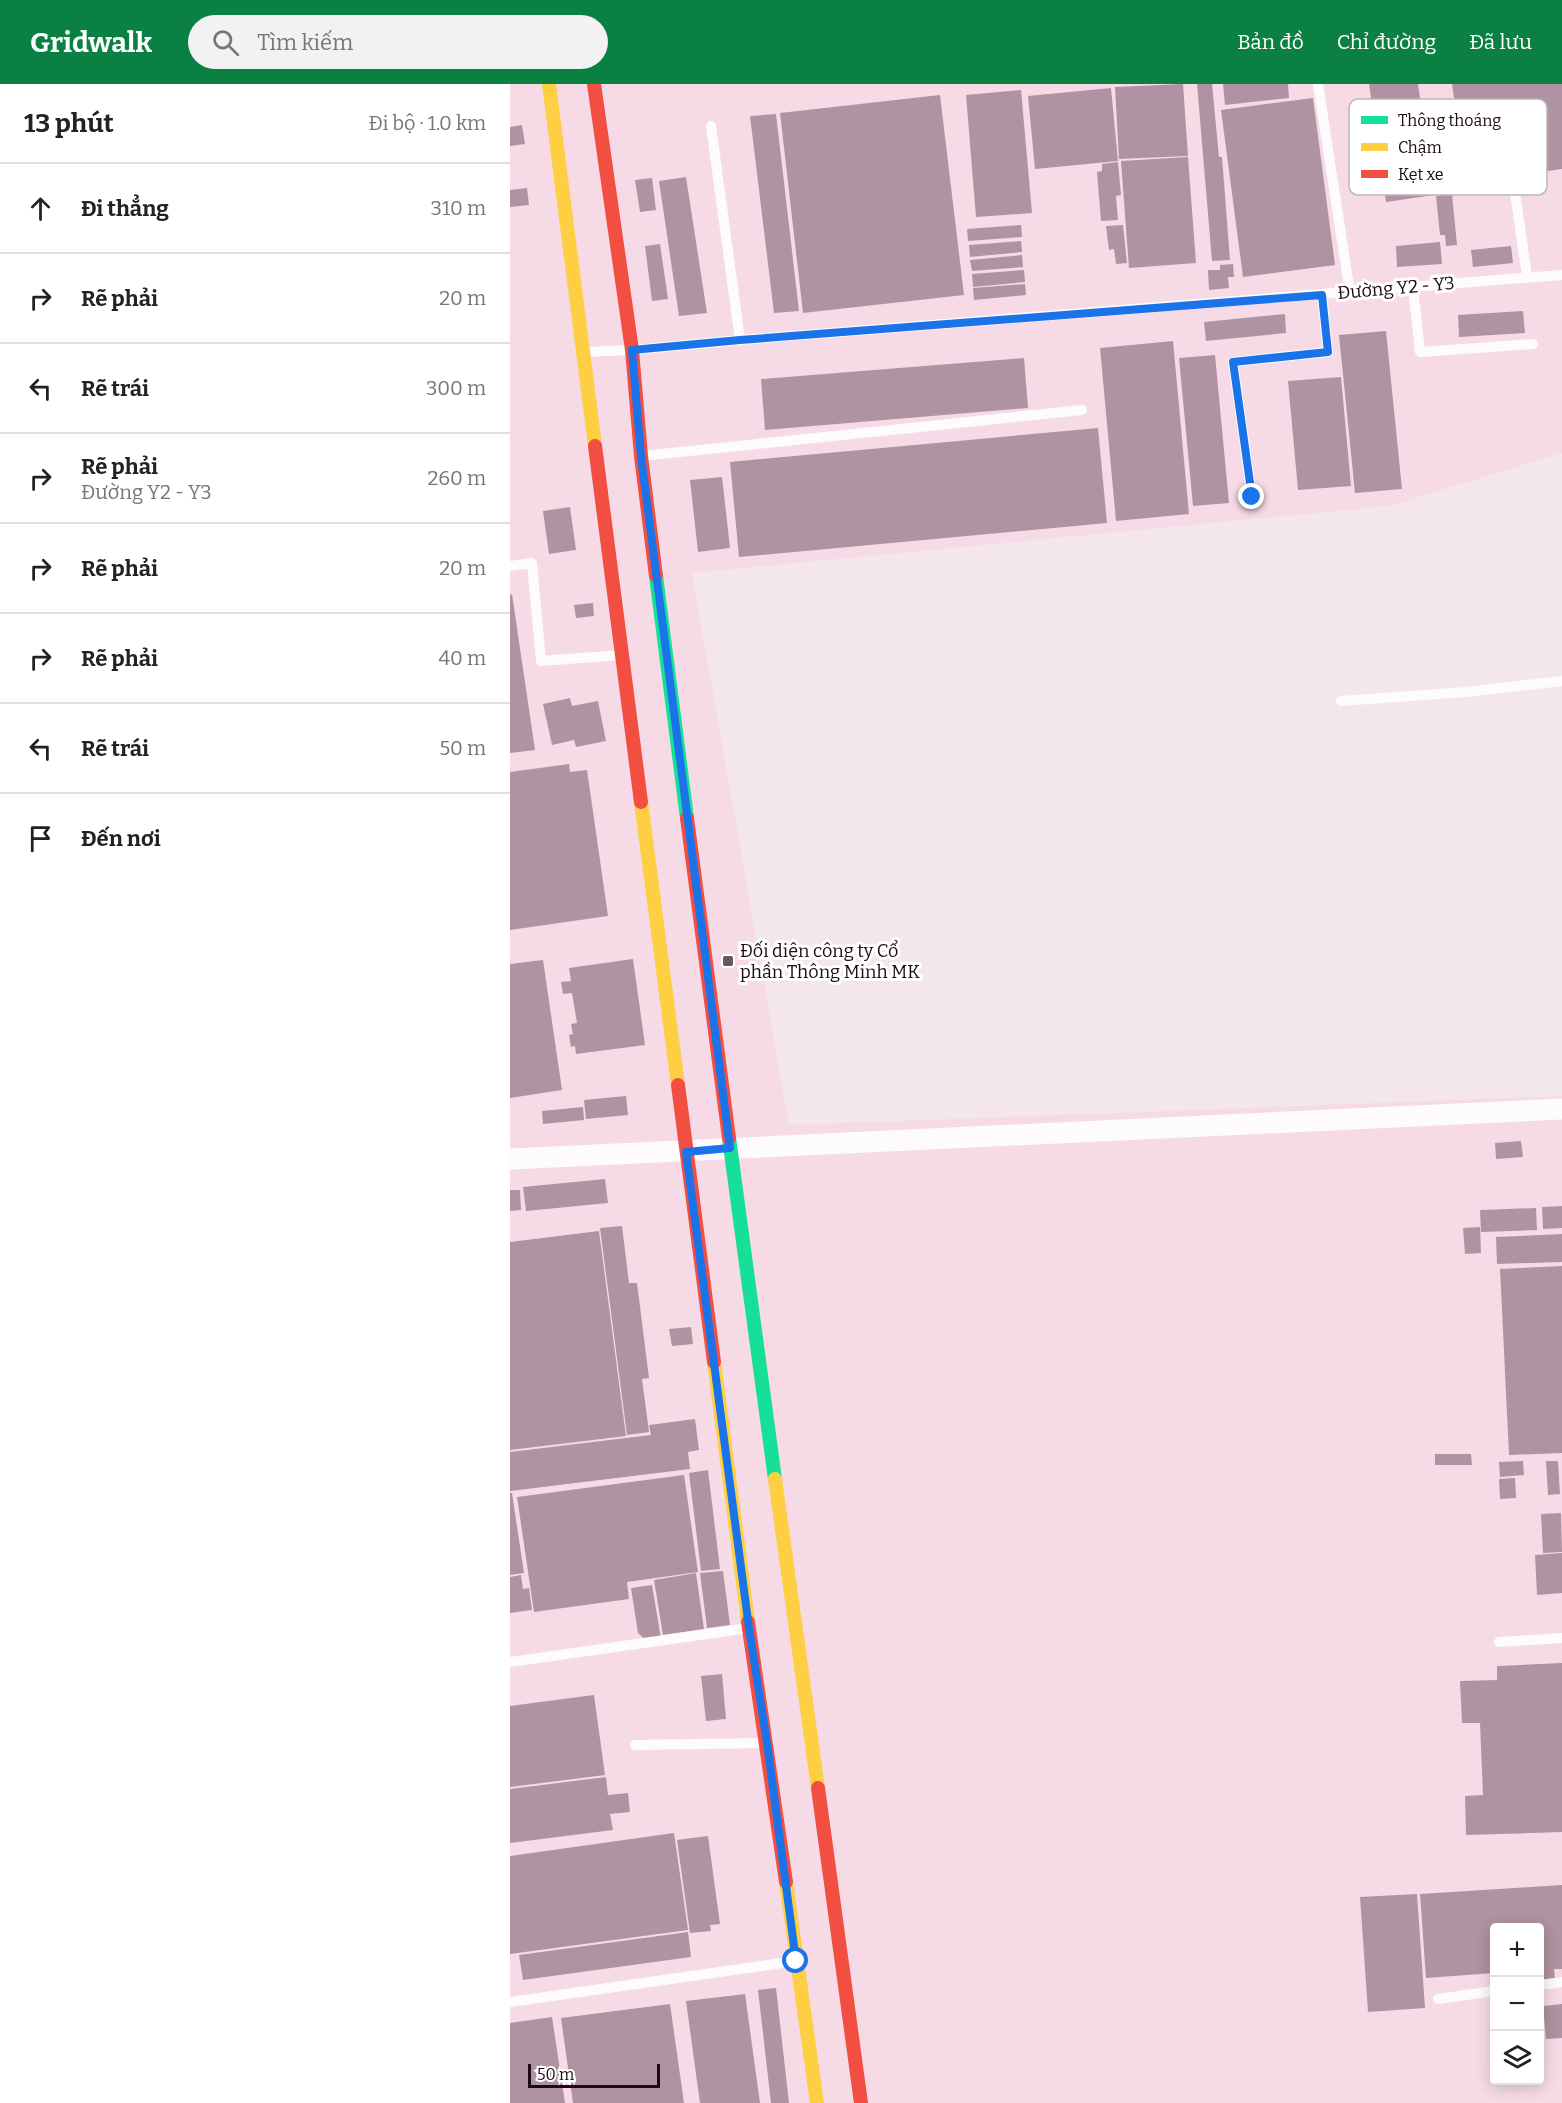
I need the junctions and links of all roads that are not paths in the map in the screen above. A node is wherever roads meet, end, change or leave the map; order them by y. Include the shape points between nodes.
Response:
1 (549, 84) edge
2 (594, 84) edge
3 (1318, 84) edge
4 (711, 126) dead end
5 (1515, 195) edge
6 (1562, 275) edge
7 (1527, 276) junction
8 (1413, 288) junction
9 (1350, 292) junction
10 (1322, 295) junction
11 (740, 340) junction
12 (1533, 344) dead end
13 (632, 350) junction
14 (584, 352) junction
15 (1082, 410) dead end
16 (641, 456) junction
17 (1252, 497) dead end
18 (510, 566) edge
19 (622, 655) junction
20 (1562, 681) edge
21 (1341, 701) dead end
22 (1562, 1109) edge
23 (730, 1148) junction
24 (686, 1152) junction
25 (510, 1159) edge
26 (749, 1628) junction
27 (1562, 1638) edge
28 (1499, 1642) dead end
29 (510, 1662) edge
30 (767, 1743) junction
31 (635, 1745) dead end
32 (796, 1961) junction
33 (1562, 1982) edge
34 (1544, 1984) edge
35 (1490, 1992) edge
36 (1438, 1999) dead end
37 (510, 2002) edge
38 (817, 2103) edge
39 (861, 2103) edge

1 - 14 street
2 - 13 street
3 - 9 lane
4 - 11 lane
5 - 7 lane
6 - 7 lane, Đường Y2 - Y3
7 - 8 lane, Đường Y2 - Y3
8 - 9 lane, Đường Y2 - Y3
8 - 12 lane via 1420,352
9 - 10 lane, Đường Y2 - Y3
10 - 11 lane, Đường Y2 - Y3
10 - 17 lane via 1328,352 1233,362
11 - 13 lane, Đường Y2 - Y3
13 - 14 lane, Đường Y2 - Y3
13 - 16 street
14 - 19 street
15 - 16 lane
16 - 23 street
18 - 19 lane via 532,563 541,661
19 - 24 street
20 - 21 lane
22 - 23 street
23 - 24 street
23 - 39 street
24 - 25 street
24 - 26 street
26 - 29 lane
26 - 30 street
27 - 28 lane
30 - 31 lane
30 - 32 street
32 - 37 lane
32 - 38 street
33 - 34 lane
35 - 36 lane

